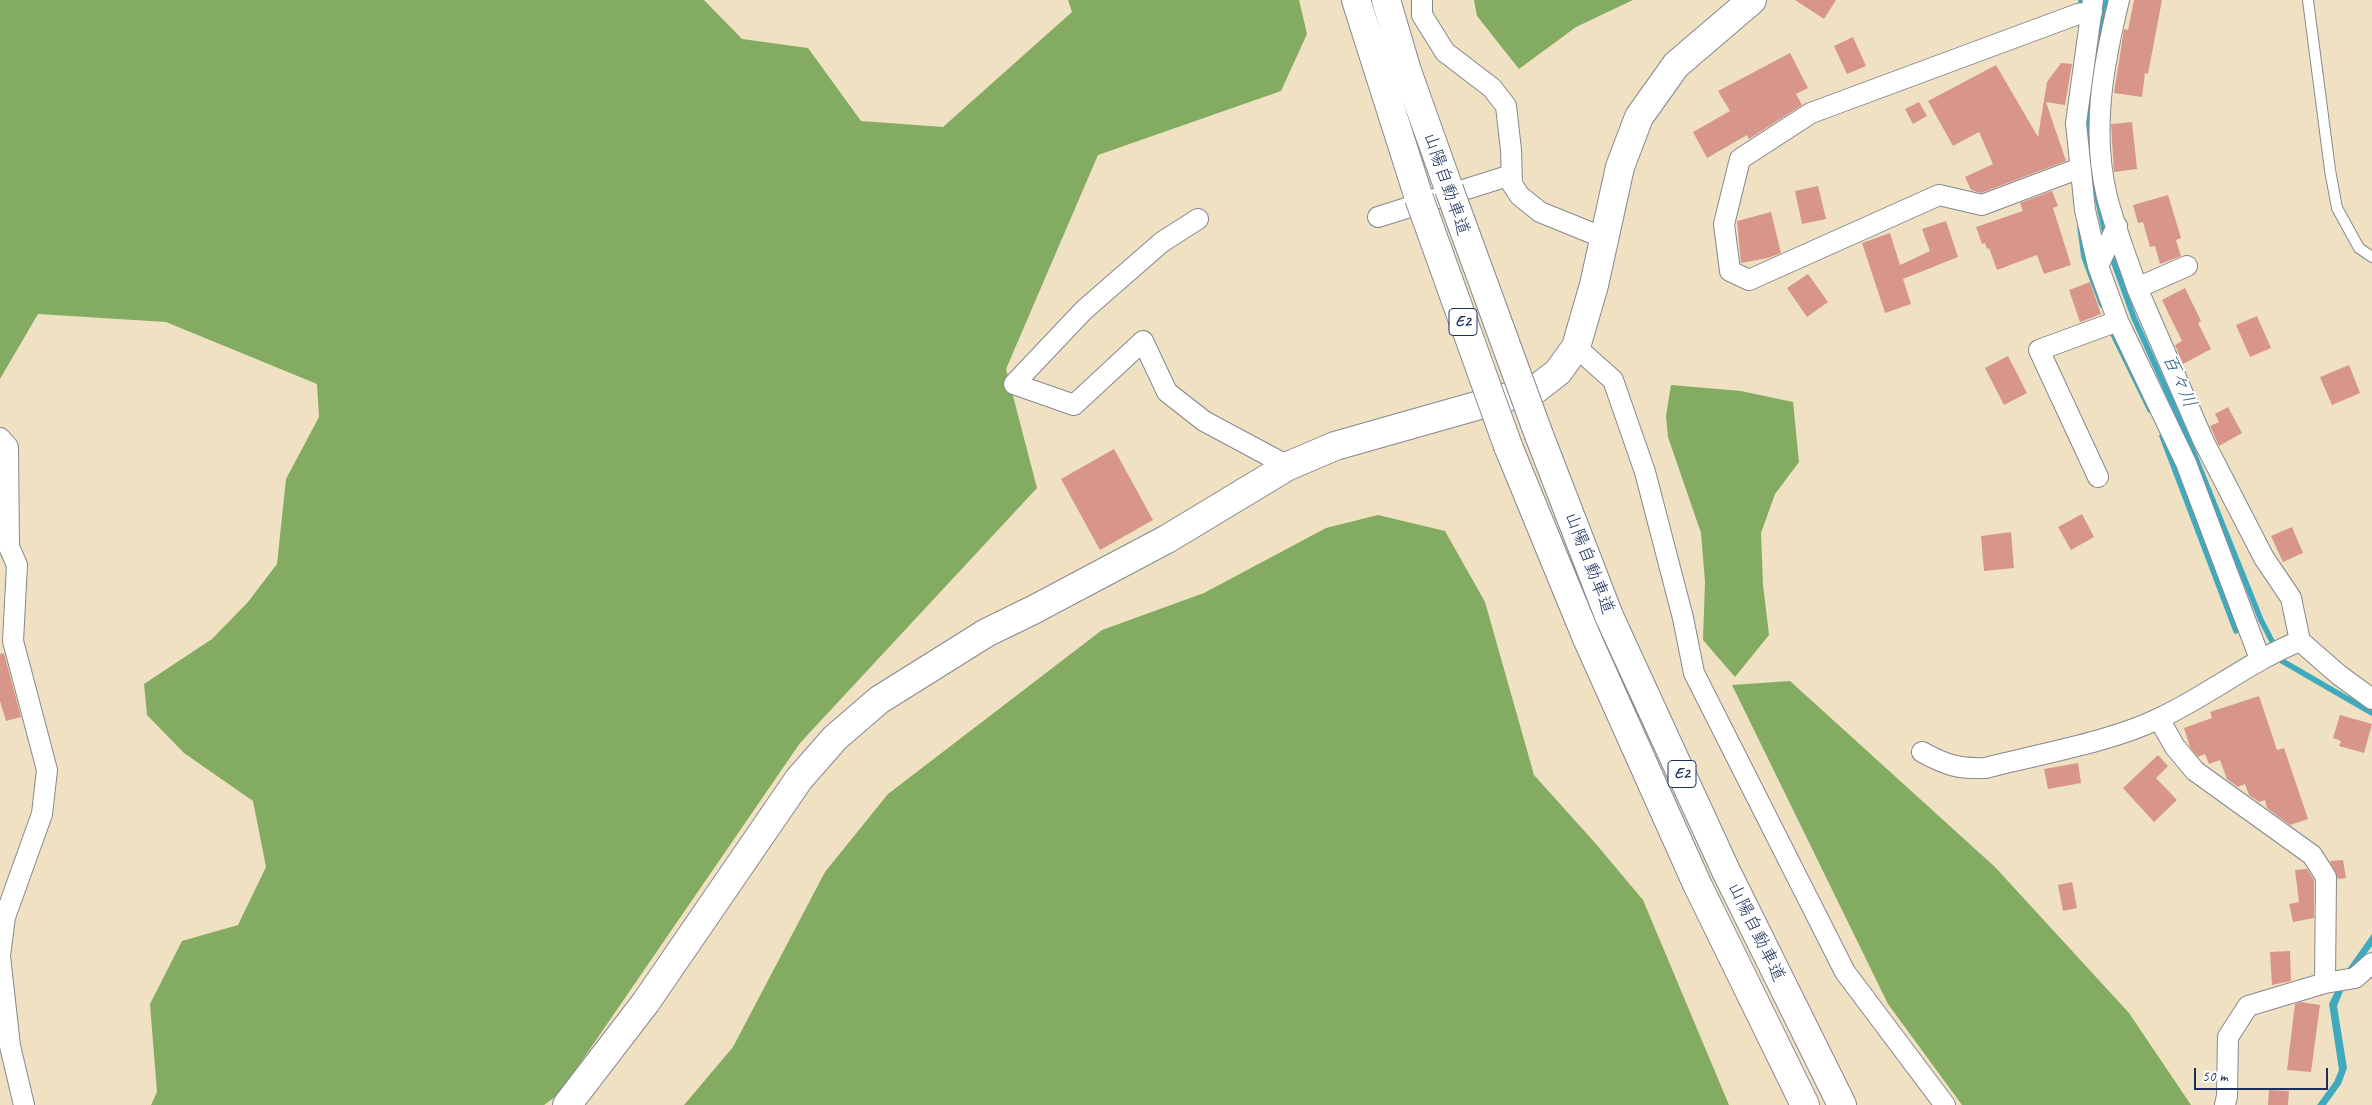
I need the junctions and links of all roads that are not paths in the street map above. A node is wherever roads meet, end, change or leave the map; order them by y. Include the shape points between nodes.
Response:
1 (1356, 0) edge
2 (1386, 0) edge
3 (1422, 0) edge
4 (1752, 0) edge
5 (2308, 0) edge
6 (2098, 6) edge
7 (2074, 170) junction
8 (1511, 175) junction
9 (1378, 217) dead end
10 (1198, 219) dead end
11 (2116, 229) junction
12 (1604, 238) junction
13 (2372, 257) edge
14 (2100, 262) junction
15 (2187, 266) dead end
16 (2137, 288) junction
17 (2112, 323) junction
18 (1576, 347) junction
19 (0, 438) edge
20 (2203, 440) junction
21 (2180, 449) junction
22 (1288, 466) junction
23 (2098, 477) dead end
24 (2291, 644) junction
25 (2262, 658) junction
26 (2372, 699) edge
27 (2159, 719) junction
28 (1922, 752) dead end
29 (2372, 963) edge
30 (2328, 982) junction
31 (24, 1105) edge
32 (568, 1105) edge
33 (1805, 1105) edge
34 (1842, 1105) edge
35 (1945, 1105) edge
36 (2225, 1105) edge

1 - 33 main road, 山陽自動車道 / E2, bridge via 1419,198 1508,446 1586,636 1677,839
2 - 34 main road, 山陽自動車道 / E2, bridge via 1448,189 1609,616 1726,871
3 - 8 street via 1422,15 1445,52 1492,88 1506,106
4 - 12 main road via 1676,65 1639,118 1620,167
5 - 13 lane via 2337,208 2360,248
6 - 7 street via 2083,57
6 - 7 street via 1811,113 1740,159 1724,224 1730,271 1749,280 1939,195 1982,205
6 - 11 street via 2103,70 2098,116 2101,159
7 - 14 street
8 - 9 street
8 - 12 street via 1512,184 1520,196 1540,212
10 - 22 street via 1162,242 1084,310 1014,384 1074,405 1143,342 1167,392 1204,421
11 - 14 street
11 - 16 street
12 - 18 main road
14 - 17 street
15 - 16 street
16 - 20 street
17 - 21 street
17 - 23 street via 2039,350
18 - 22 main road via 1558,372 1536,389 1335,446
18 - 35 street via 1613,380 1645,472 1694,673 1845,972
19 - 31 street via 8,448 9,547 16,565 13,641 47,770 42,814 5,917 0,956 10,1046
20 - 21 street
20 - 24 street via 2264,558 2291,598
21 - 25 street
22 - 32 main road via 1168,540 986,633 879,700 835,738 799,779 646,1002
24 - 25 street
24 - 26 street
25 - 27 street
27 - 28 street via 2110,736 1985,768 1964,769
27 - 30 street via 2195,772 2312,854 2326,877
29 - 30 street via 2355,978
30 - 36 street via 2248,1006 2228,1037

